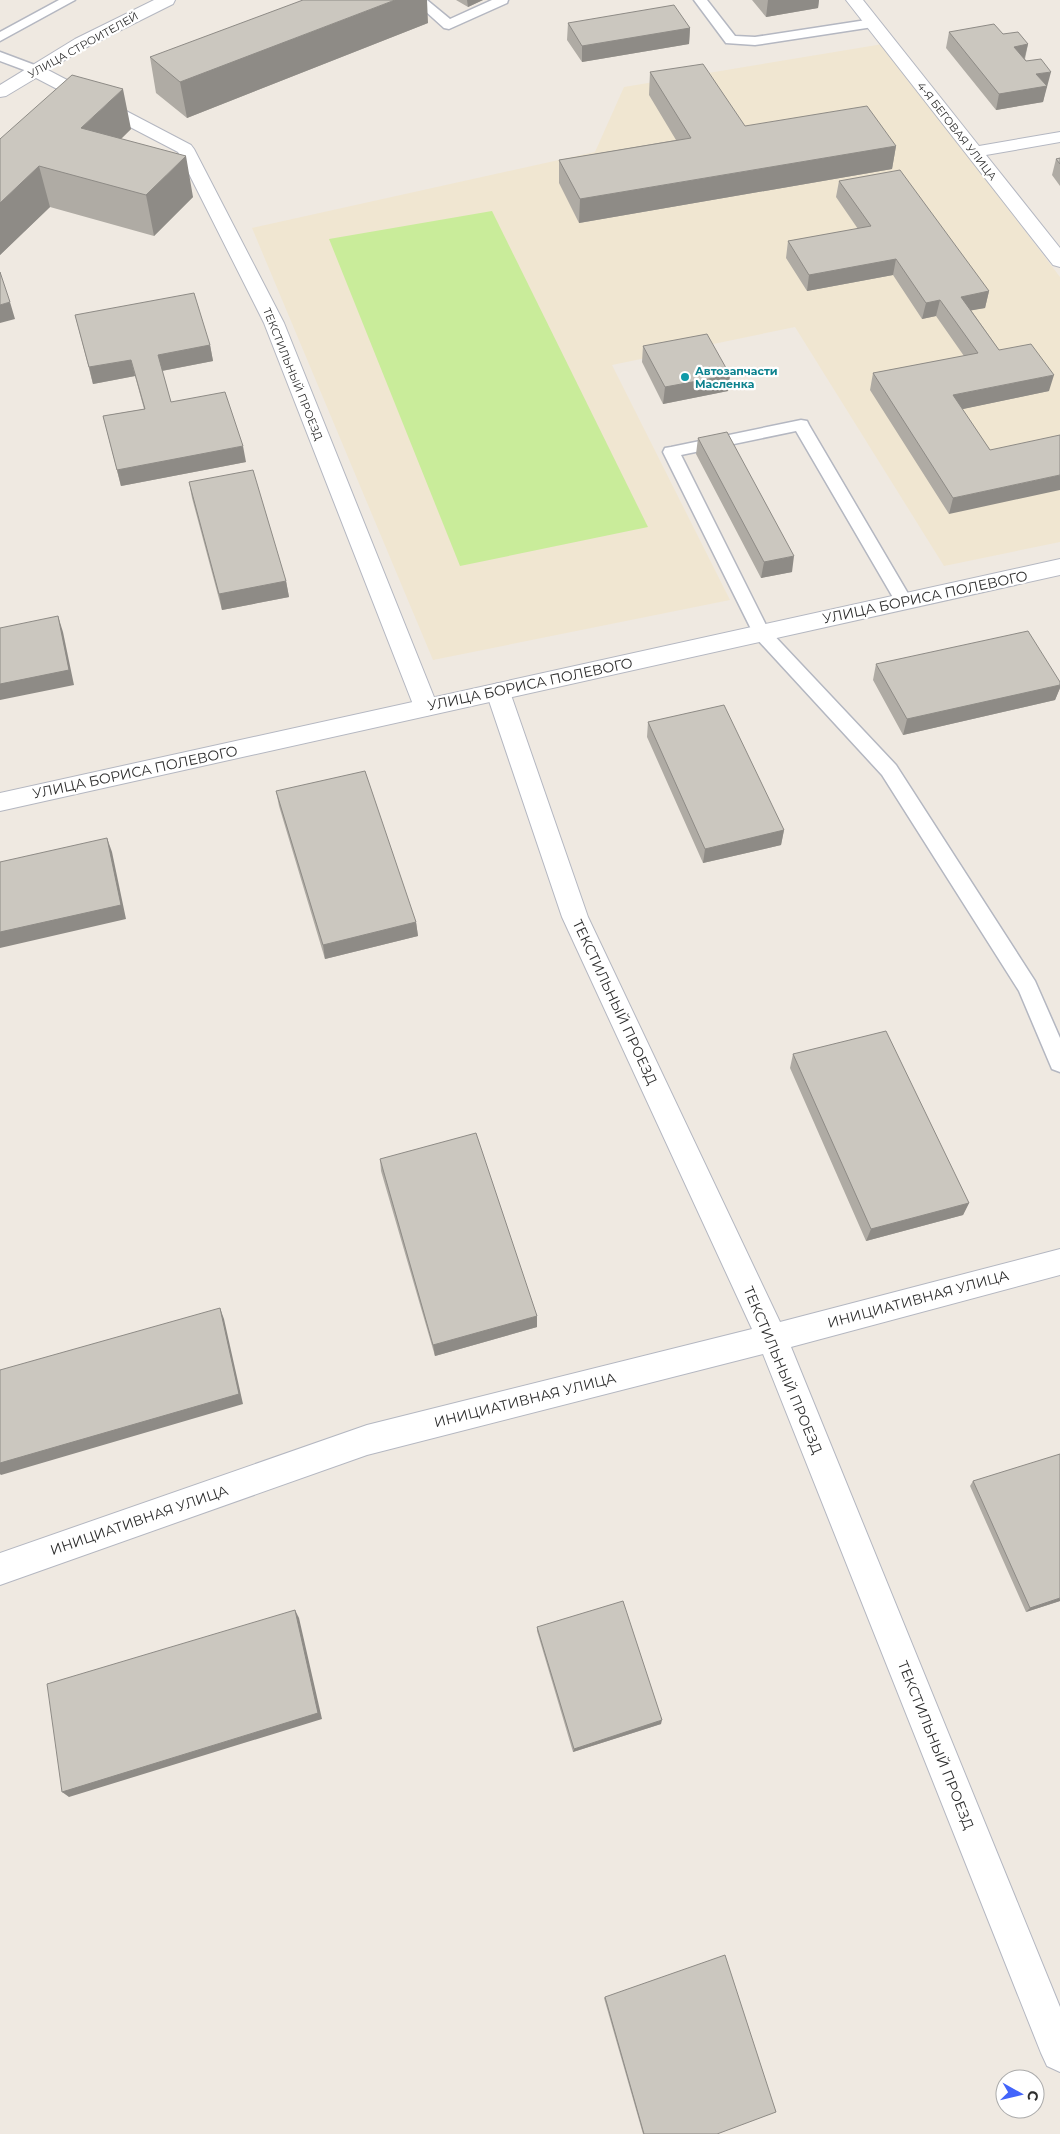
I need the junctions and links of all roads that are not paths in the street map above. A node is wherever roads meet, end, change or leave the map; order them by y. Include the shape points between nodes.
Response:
1 (69, 0) edge
2 (167, 0) edge
3 (418, 0) edge
4 (502, 0) edge
5 (700, 0) edge
6 (854, 0) edge
7 (873, 23) junction
8 (0, 37) edge
9 (0, 56) edge
10 (35, 70) junction
11 (0, 92) edge
12 (1060, 137) edge
13 (974, 152) junction
14 (1060, 261) edge
15 (1060, 567) edge
16 (904, 602) junction
17 (761, 633) junction
18 (498, 692) junction
19 (426, 707) junction
20 (0, 802) edge
21 (1060, 1063) edge
22 (1060, 1262) edge
23 (772, 1338) junction
24 (0, 1569) edge
25 (1060, 2053) edge

1 - 8 lane
2 - 10 street, УЛИЦА СТРОИТЕЛЕЙ
3 - 4 lane via 449,25
5 - 7 lane via 731,40 754,41
6 - 7 street, 4-Я БЕГОВАЯ УЛИЦА
7 - 13 street, 4-Я БЕГОВАЯ УЛИЦА
9 - 10 lane
10 - 11 street, УЛИЦА СТРОИТЕЛЕЙ
10 - 19 street, ТЕКСТИЛЬНЫЙ ПРОЕЗД via 184,149 274,323
12 - 13 street
13 - 14 street, 4-Я БЕГОВАЯ УЛИЦА
15 - 16 street, УЛИЦА БОРИСА ПОЛЕВОГО
16 - 17 street, УЛИЦА БОРИСА ПОЛЕВОГО
16 - 17 lane via 801,425 671,452
17 - 18 street, УЛИЦА БОРИСА ПОЛЕВОГО
17 - 21 lane via 889,770 1028,987
18 - 19 street, УЛИЦА БОРИСА ПОЛЕВОГО
18 - 23 street, ТЕКСТИЛЬНЫЙ ПРОЕЗД via 575,917
19 - 20 street, УЛИЦА БОРИСА ПОЛЕВОГО
22 - 23 street, ИНИЦИАТИВНАЯ УЛИЦА
23 - 24 street, ИНИЦИАТИВНАЯ УЛИЦА via 367,1440
23 - 25 street, ТЕКСТИЛЬНЫЙ ПРОЕЗД

